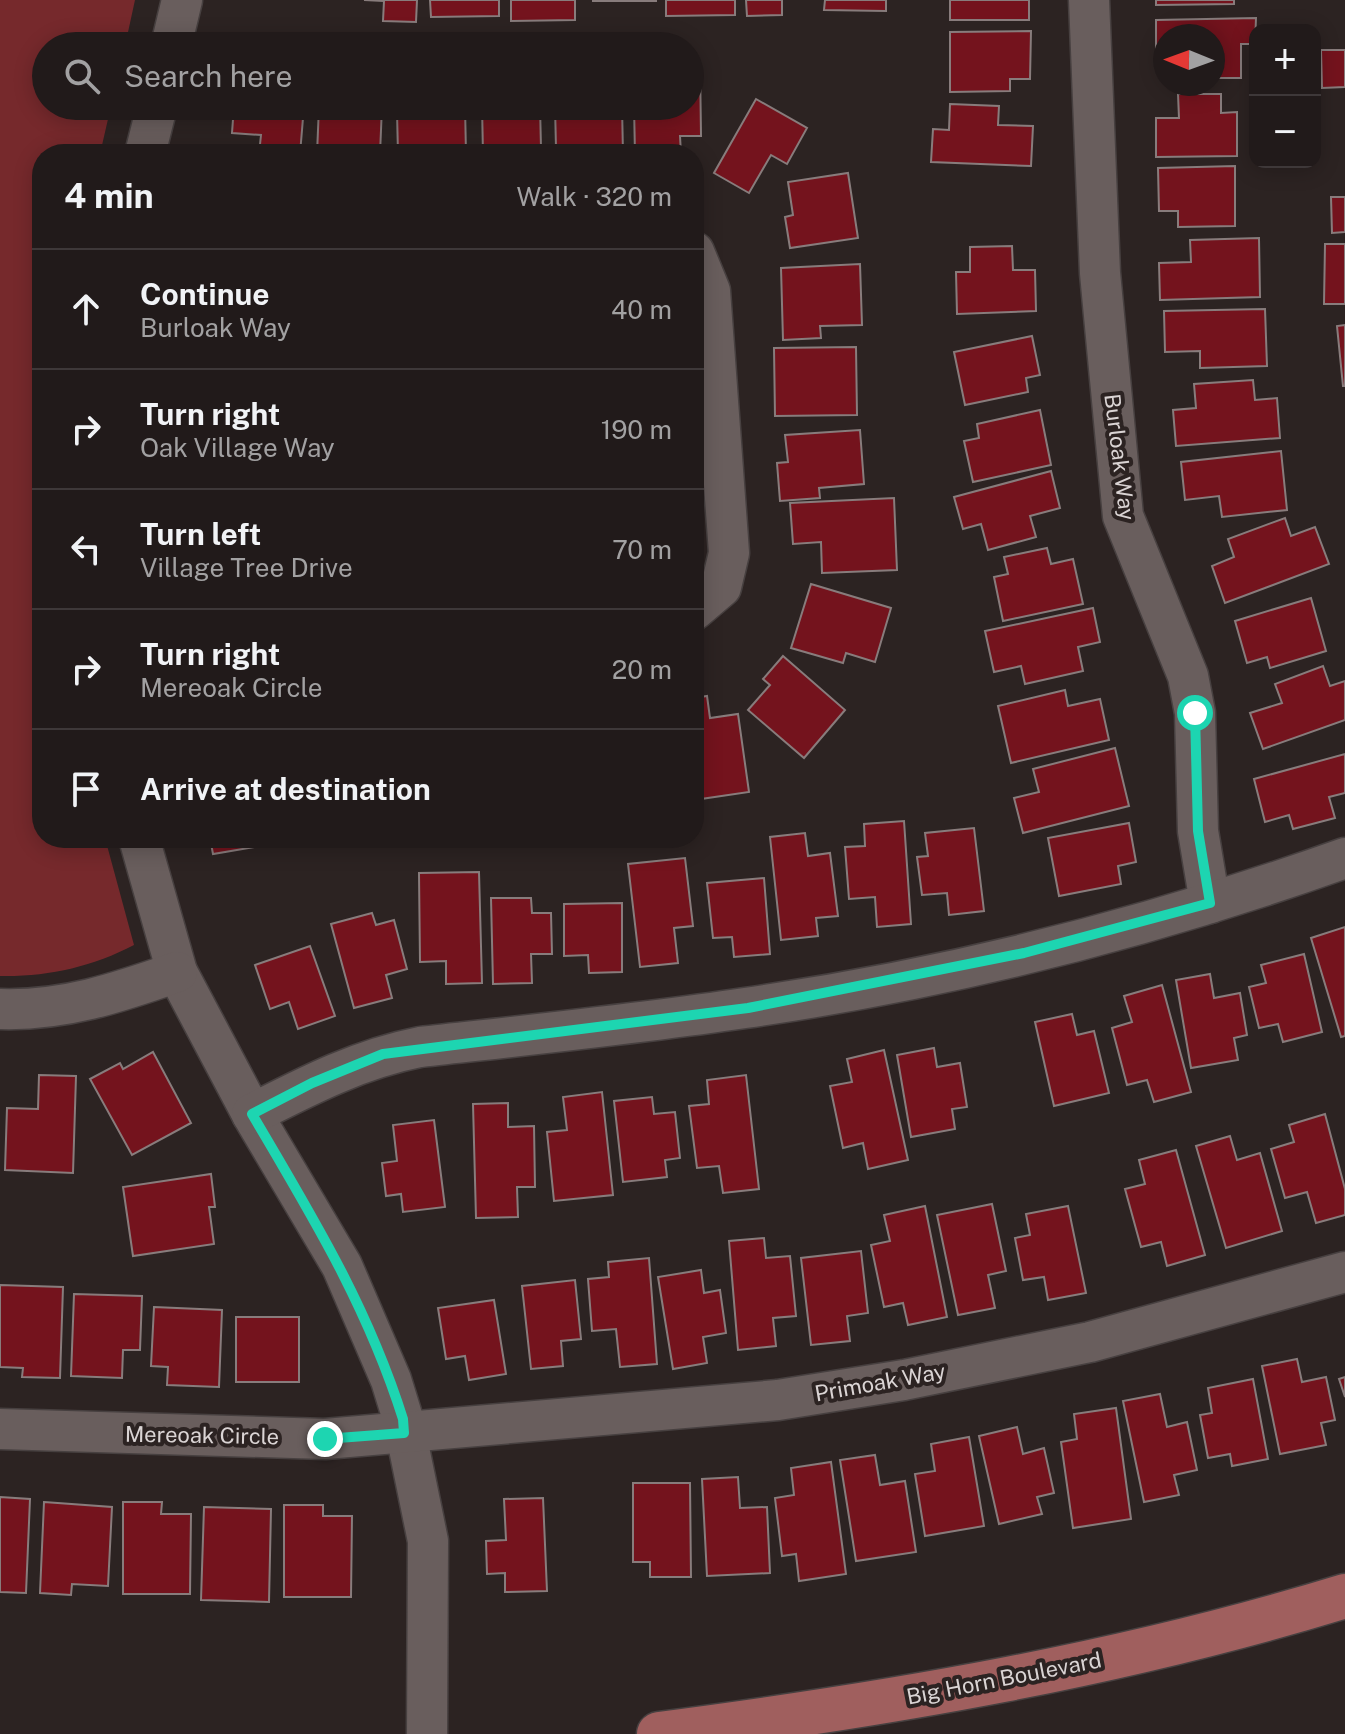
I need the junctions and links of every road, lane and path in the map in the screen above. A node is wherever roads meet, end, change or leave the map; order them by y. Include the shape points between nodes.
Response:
1 (182, 0) edge
2 (1089, 0) edge
3 (174, 32) edge
4 (154, 120) edge
5 (148, 144) edge
6 (704, 276) edge
7 (704, 601) edge
8 (142, 848) edge
9 (1345, 858) edge
10 (1210, 903) junction
11 (177, 972) junction
12 (0, 1009) edge
13 (252, 1114) junction
14 (1345, 1272) edge
15 (0, 1429) edge
16 (404, 1433) junction
17 (1345, 1596) edge
18 (427, 1734) edge
19 (659, 1734) edge

1 - 3 street
2 - 10 street, Burloak Way via 1100,273 1123,516 1188,676 1195,713 1198,831
4 - 5 street
6 - 7 street via 710,291 729,553 721,587
8 - 11 street
9 - 10 street
10 - 13 street via 1024,953 748,1008 383,1054
11 - 12 street via 101,999 62,1007
11 - 13 street
13 - 16 street via 360,1303 391,1380
14 - 16 street, Primoak Way via 1090,1342 904,1380 778,1400
15 - 16 street, Mereoak Circle via 325,1439
16 - 18 street via 428,1541
17 - 19 main road, Big Horn Boulevard via 1032,1675 835,1712

